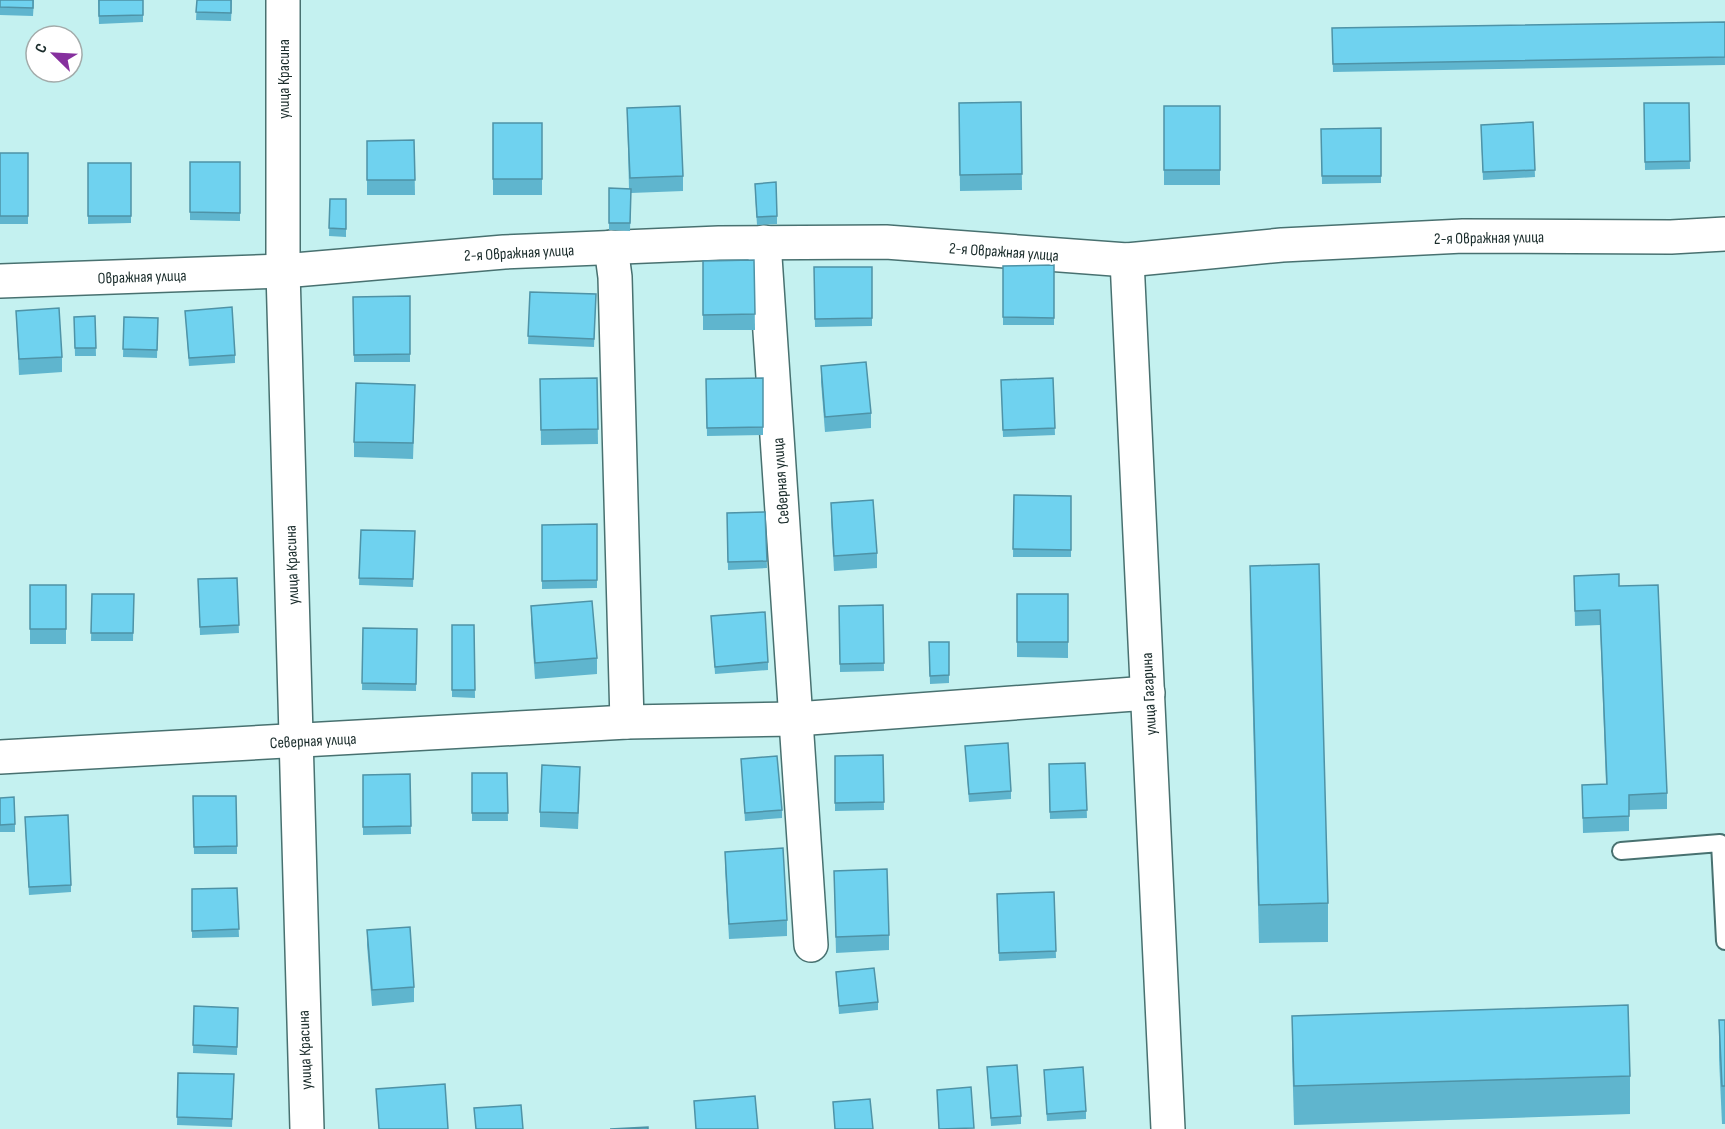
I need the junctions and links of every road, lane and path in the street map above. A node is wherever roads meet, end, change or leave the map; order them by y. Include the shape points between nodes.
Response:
1 (283, 0) edge
2 (1725, 234) edge
3 (765, 243) junction
4 (611, 247) junction
5 (1127, 260) junction
6 (284, 272) junction
7 (0, 282) edge
8 (1148, 693) junction
9 (796, 719) junction
10 (627, 722) junction
11 (296, 742) junction
12 (0, 757) edge
13 (1621, 851) dead end
14 (1725, 941) edge
15 (811, 945) dead end
16 (307, 1129) edge
17 (1168, 1129) edge

1 - 6 street, улица Красина
2 - 5 street, 2-я Овражная улица via 1463,236 1282,245
3 - 4 street, 2-я Овражная улица
3 - 5 street, 2-я Овражная улица via 886,242
3 - 9 street, Северная улица
4 - 6 street, 2-я Овражная улица via 504,252
4 - 10 street
5 - 8 street, улица Гагарина
6 - 7 street, Овражная улица
6 - 11 street, улица Красина
8 - 9 street, Северная улица
8 - 17 street, улица Гагарина
9 - 10 street, Северная улица
9 - 15 street, Северная улица
10 - 11 street, Северная улица
11 - 12 street, Северная улица
11 - 16 street, улица Красина
13 - 14 lane via 1720,843

